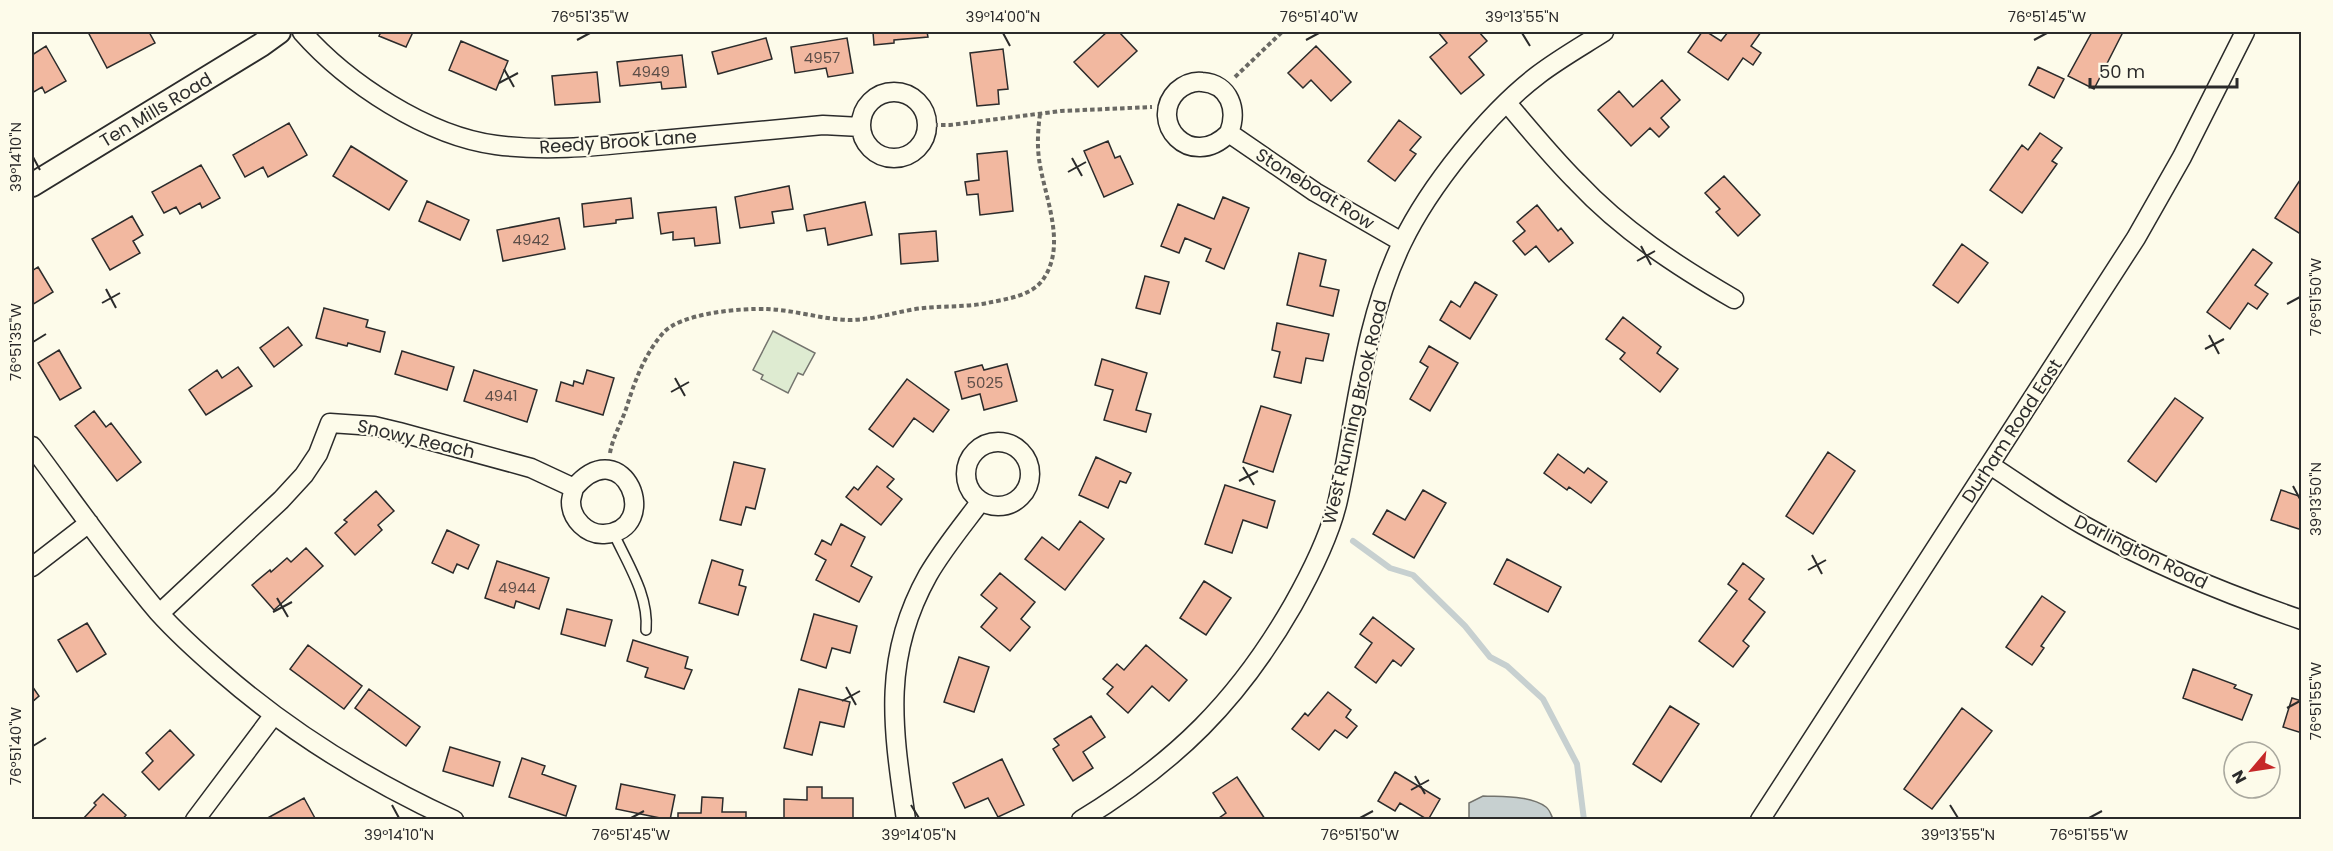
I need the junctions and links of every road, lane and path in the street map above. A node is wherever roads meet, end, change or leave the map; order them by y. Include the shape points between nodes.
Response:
1 (279, 32) edge
2 (302, 32) edge
3 (1282, 32) edge
4 (1604, 32) edge
5 (2245, 32) edge
6 (1222, 89) junction
7 (1507, 103) junction
8 (1168, 106) junction
9 (1040, 114) junction
10 (926, 125) junction
11 (861, 127) junction
12 (1228, 133) junction
13 (32, 185) edge
14 (1402, 242) junction
15 (1734, 299) dead end
16 (32, 446) edge
17 (1990, 465) junction
18 (607, 470) junction
19 (573, 489) junction
20 (981, 501) dead end
21 (89, 524) junction
22 (613, 532) junction
23 (32, 567) edge
24 (160, 614) junction
25 (2301, 620) edge
26 (646, 630) dead end
27 (273, 716) junction
28 (195, 819) edge
29 (454, 819) edge
30 (906, 819) edge
31 (1081, 819) edge
32 (1760, 819) edge

1 - 13 street, Ten Mills Road
2 - 11 street, Reedy Brook Lane via 345,73 402,112 429,125 494,145 572,148 824,125
3 - 6 path
4 - 7 street, West Running Brook Road via 1537,76
5 - 17 street, Durham Road East via 2136,238
6 - 8 street via 1208,82 1188,84 1174,94
6 - 12 street via 1234,111
7 - 14 street, West Running Brook Road via 1450,168
7 - 15 street via 1577,183 1609,212 1653,248
8 - 9 path
8 - 12 street via 1172,132 1188,146 1209,147
9 - 10 path
9 - 18 path via 1039,160 1054,242 1044,279 1031,290 972,306 912,310 873,320 768,309 717,312 682,322 665,331 645,360 612,444
10 - 11 street via 921,144 898,158 875,152 866,143
10 - 11 street via 920,105 911,97 890,92 866,106
12 - 14 street, Stoneboat Row via 1315,192
14 - 31 street, West Running Brook Road via 1371,324 1337,502 1307,581 1269,647 1211,719 1155,769
16 - 21 street
17 - 25 street, Darlington Road via 2081,524 2152,560
17 - 32 street, Durham Road East
18 - 19 street via 585,475
18 - 22 street via 628,482 634,495 634,510 628,521
19 - 22 street via 571,502 580,525 591,532
19 - 24 street, Snowy Reach via 531,468 443,444 374,426 330,423 318,454 304,475
20 - 30 street via 928,575 902,636 893,712
21 - 23 street
21 - 24 street
22 - 26 lane via 642,593
24 - 27 street
27 - 28 street
27 - 29 street via 375,781

